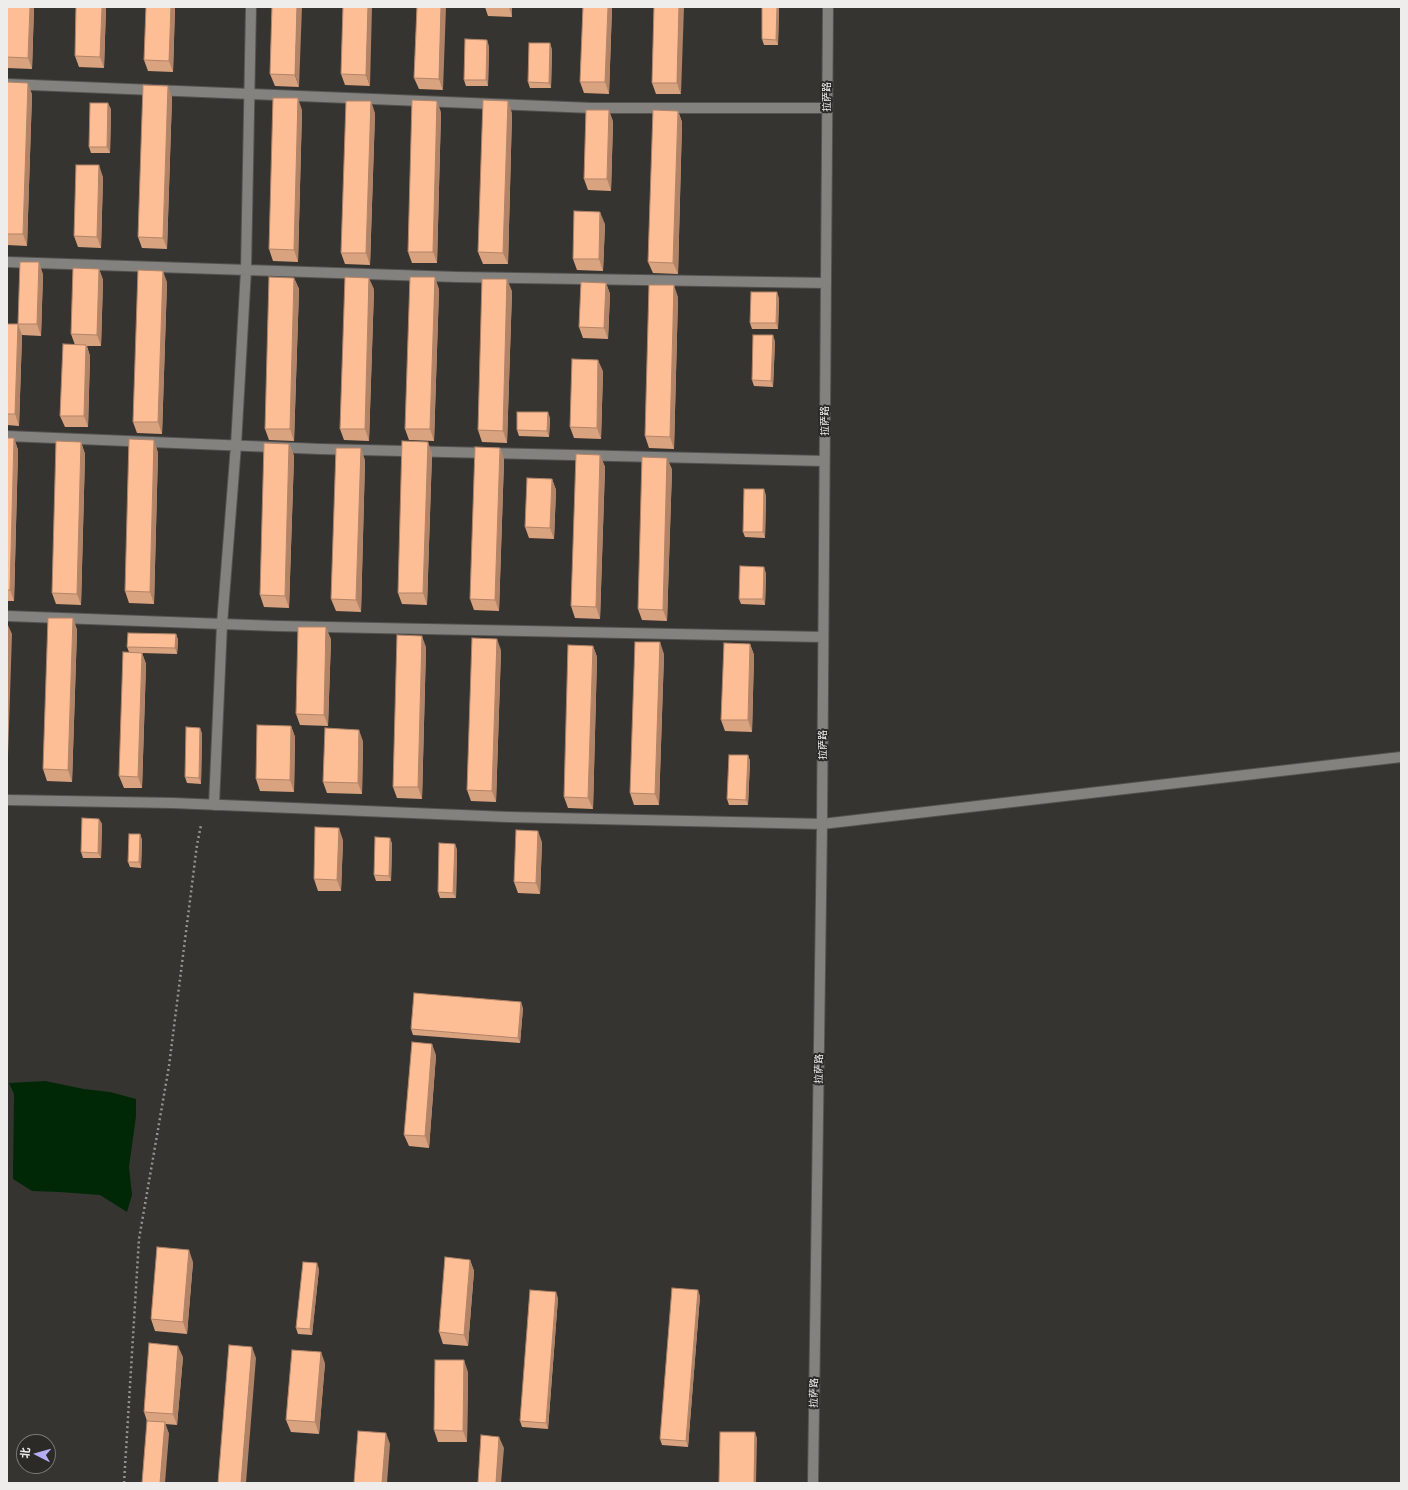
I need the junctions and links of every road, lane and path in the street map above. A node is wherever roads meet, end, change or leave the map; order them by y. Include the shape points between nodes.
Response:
1 (251, 7) edge
2 (828, 7) edge
3 (7, 84) edge
4 (249, 94) junction
5 (827, 108) junction
6 (7, 262) edge
7 (246, 270) junction
8 (826, 283) junction
9 (7, 436) edge
10 (236, 445) junction
11 (824, 461) junction
12 (7, 616) edge
13 (222, 624) junction
14 (823, 637) junction
15 (1401, 757) edge
16 (7, 800) edge
17 (209, 805) junction
18 (822, 824) junction
19 (124, 1483) edge
20 (813, 1483) edge

1 - 4 street
2 - 5 street, 拉萨路
3 - 4 street
4 - 5 street via 592,108
4 - 7 street
5 - 8 street, 拉萨路
6 - 7 street
7 - 8 street via 465,277
7 - 10 street
8 - 11 street, 拉萨路
9 - 10 street
10 - 11 street
10 - 13 street
11 - 14 street, 拉萨路
12 - 13 street
13 - 14 street
13 - 17 street
14 - 18 street, 拉萨路
15 - 18 street
16 - 17 street
17 - 18 street via 508,817
17 - 19 path via 197,845 169,1066 139,1239
18 - 20 street, 拉萨路

